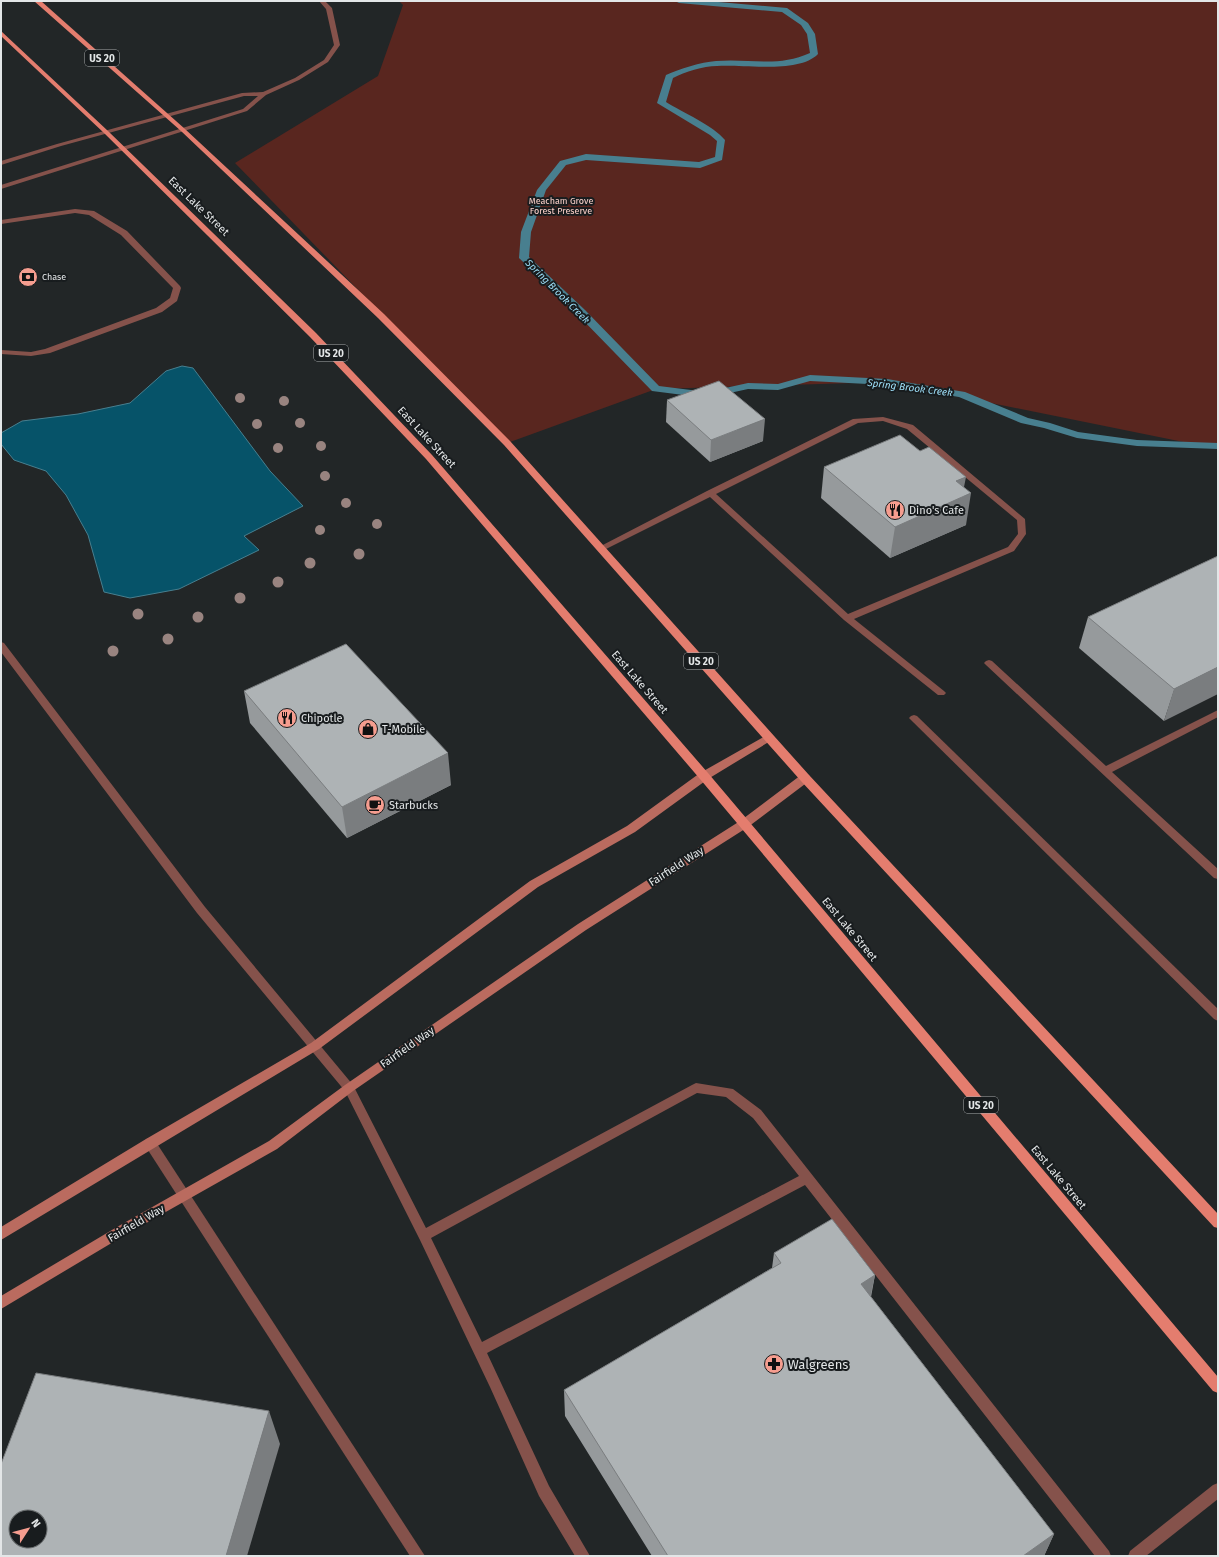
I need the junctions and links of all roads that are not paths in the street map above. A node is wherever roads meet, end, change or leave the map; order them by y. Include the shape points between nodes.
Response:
1 (37, 1) edge
2 (322, 1) edge
3 (1, 33) edge
4 (264, 94) junction
5 (166, 116) junction
6 (183, 130) junction
7 (106, 132) junction
8 (122, 149) junction
9 (1, 163) edge
10 (1, 187) edge
11 (1, 222) edge
12 (1, 352) edge
13 (710, 493) junction
14 (601, 548) junction
15 (847, 618) junction
16 (1, 645) edge
17 (989, 663) dead end
18 (941, 693) dead end
19 (1218, 713) edge
20 (914, 718) dead end
21 (769, 738) junction
22 (1105, 771) junction
23 (704, 776) junction
24 (805, 778) junction
25 (744, 824) junction
26 (1218, 875) edge
27 (1218, 1016) edge
28 (315, 1046) junction
29 (349, 1088) junction
30 (150, 1144) junction
31 (807, 1178) junction
32 (184, 1196) junction
33 (1218, 1223) edge
34 (1, 1234) edge
35 (424, 1236) junction
36 (1, 1303) edge
37 (479, 1350) junction
38 (1218, 1387) edge
39 (1218, 1490) edge
40 (418, 1556) edge
41 (583, 1556) edge
42 (1104, 1556) edge
43 (1135, 1556) edge

1 - 5 main road, US 20
2 - 4 lane via 329,8 337,45 326,61 297,79
3 - 7 main road, East Lake Street / US 20
4 - 5 lane via 244,94
4 - 6 lane via 245,110
5 - 6 main road, US 20
5 - 7 lane
6 - 8 lane
6 - 14 main road, US 20 via 386,322 507,443
7 - 8 main road, East Lake Street / US 20
7 - 9 lane
8 - 10 lane
8 - 23 main road, East Lake Street / US 20 via 313,335 429,457
11 - 12 lane via 75,211 91,213 124,233 177,288 174,299 158,310 47,351 31,354
13 - 14 lane
13 - 15 lane
13 - 15 lane via 856,421 883,419 910,427 1021,519 1022,534 1011,549
14 - 21 main road, US 20
15 - 18 lane
16 - 28 lane via 202,910
17 - 22 lane
19 - 22 lane
20 - 27 lane
21 - 23 street
21 - 24 main road, US 20
22 - 26 lane
23 - 25 main road, East Lake Street / US 20
23 - 28 street via 631,829 534,884
24 - 25 street, Fairfield Way
24 - 33 main road, US 20
25 - 29 street, Fairfield Way via 582,926
25 - 38 main road, East Lake Street / US 20
28 - 29 lane
28 - 30 street
29 - 32 street, Fairfield Way via 273,1145
29 - 35 lane
30 - 32 lane
30 - 34 street
31 - 35 lane via 757,1114 729,1092 696,1088
31 - 37 lane
31 - 42 lane
32 - 36 street, Fairfield Way
32 - 40 lane
35 - 37 lane
37 - 41 lane via 544,1491
39 - 43 lane

